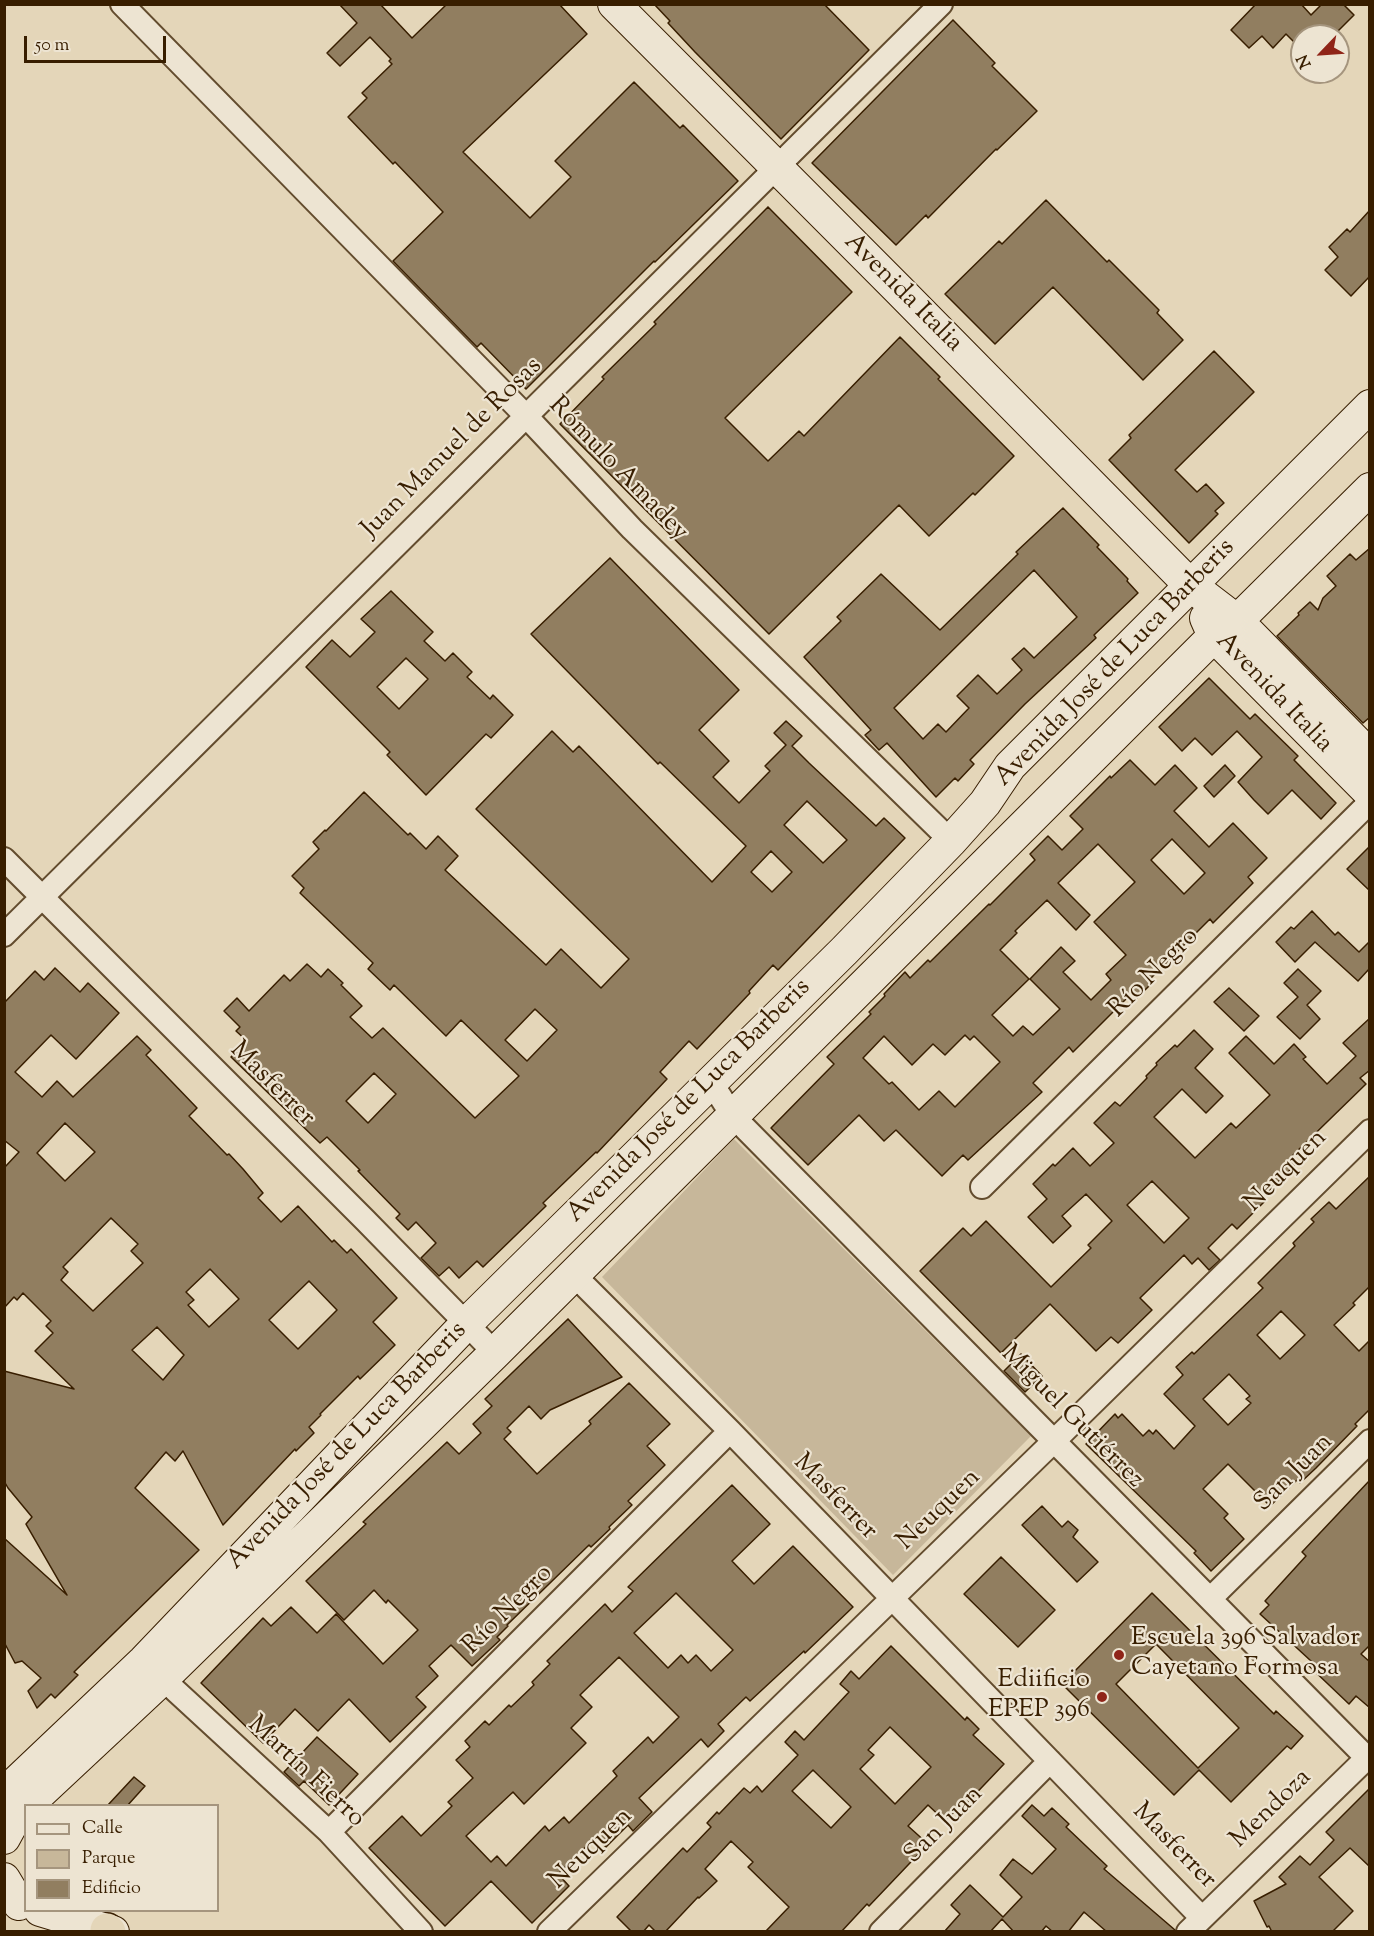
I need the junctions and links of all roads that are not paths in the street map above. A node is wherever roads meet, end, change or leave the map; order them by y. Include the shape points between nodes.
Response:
1 (122, 4) edge
2 (614, 4) edge
3 (941, 4) edge
4 (777, 168) junction
5 (1370, 406) edge
6 (526, 416) junction
7 (1370, 489) edge
8 (1190, 585) junction
9 (1226, 628) junction
10 (1365, 765) edge
11 (1370, 802) edge
12 (951, 841) junction
13 (4, 859) edge
14 (42, 897) junction
15 (4, 935) edge
16 (711, 1082) junction
17 (732, 1115) junction
18 (1370, 1131) edge
19 (982, 1187) dead end
20 (574, 1275) junction
21 (466, 1324) junction
22 (495, 1353) junction
23 (730, 1431) junction
24 (1054, 1441) junction
25 (1370, 1441) edge
26 (891, 1598) junction
27 (1210, 1599) junction
28 (153, 1670) junction
29 (1368, 1758) edge
30 (1050, 1761) junction
31 (4, 1794) edge
32 (28, 1804) edge
33 (24, 1809) edge
34 (329, 1832) junction
35 (4, 1838) edge
36 (54, 1912) edge
37 (1195, 1925) edge
38 (110, 1931) edge
39 (422, 1932) edge
40 (549, 1932) edge
41 (881, 1932) edge

1 - 6 street, Rómulo Amadey
2 - 4 main road, Avenida Italia
3 - 4 street, Juan Manuel de Rosas
4 - 6 street, Juan Manuel de Rosas
4 - 8 main road, Avenida Italia
5 - 8 main road, Avenida José de Luca Barberis
6 - 12 street, Rómulo Amadey via 632,529
6 - 14 street, Juan Manuel de Rosas
7 - 9 main road, Avenida José de Luca Barberis
8 - 9 main road, Avenida Italia
8 - 12 main road, Avenida José de Luca Barberis via 1010,766 985,803
9 - 10 main road, Avenida Italia
9 - 17 main road, Avenida José de Luca Barberis
11 - 19 street, Río Negro
12 - 16 main road, Avenida José de Luca Barberis
13 - 14 street, Masferrer
14 - 15 street, Juan Manuel de Rosas
14 - 21 street, Masferrer
16 - 17 street, Miguel Gutiérrez
16 - 21 main road, Avenida José de Luca Barberis
17 - 20 main road, Avenida José de Luca Barberis
17 - 24 street, Miguel Gutiérrez
18 - 24 street, Neuquen
20 - 22 main road, Avenida José de Luca Barberis
20 - 23 street, Masferrer
21 - 22 street, Masferrer
21 - 28 main road, Avenida José de Luca Barberis
22 - 28 main road, Avenida José de Luca Barberis
23 - 26 street, Masferrer
23 - 34 street, Río Negro
24 - 26 street, Neuquen
24 - 27 street, Miguel Gutiérrez
25 - 27 street, San Juan
26 - 30 street, Masferrer
26 - 40 street, Neuquen
27 - 29 street, Miguel Gutiérrez
28 - 31 main road, Avenida José de Luca Barberis
28 - 32 main road, Avenida José de Luca Barberis
28 - 34 street, Martín Fierro
29 - 37 street, Mendoza
30 - 37 street, Masferrer
30 - 41 street, San Juan
33 - 35 main road, Avenida José de Luca Barberis
34 - 39 street, Martín Fierro
36 - 38 main road

